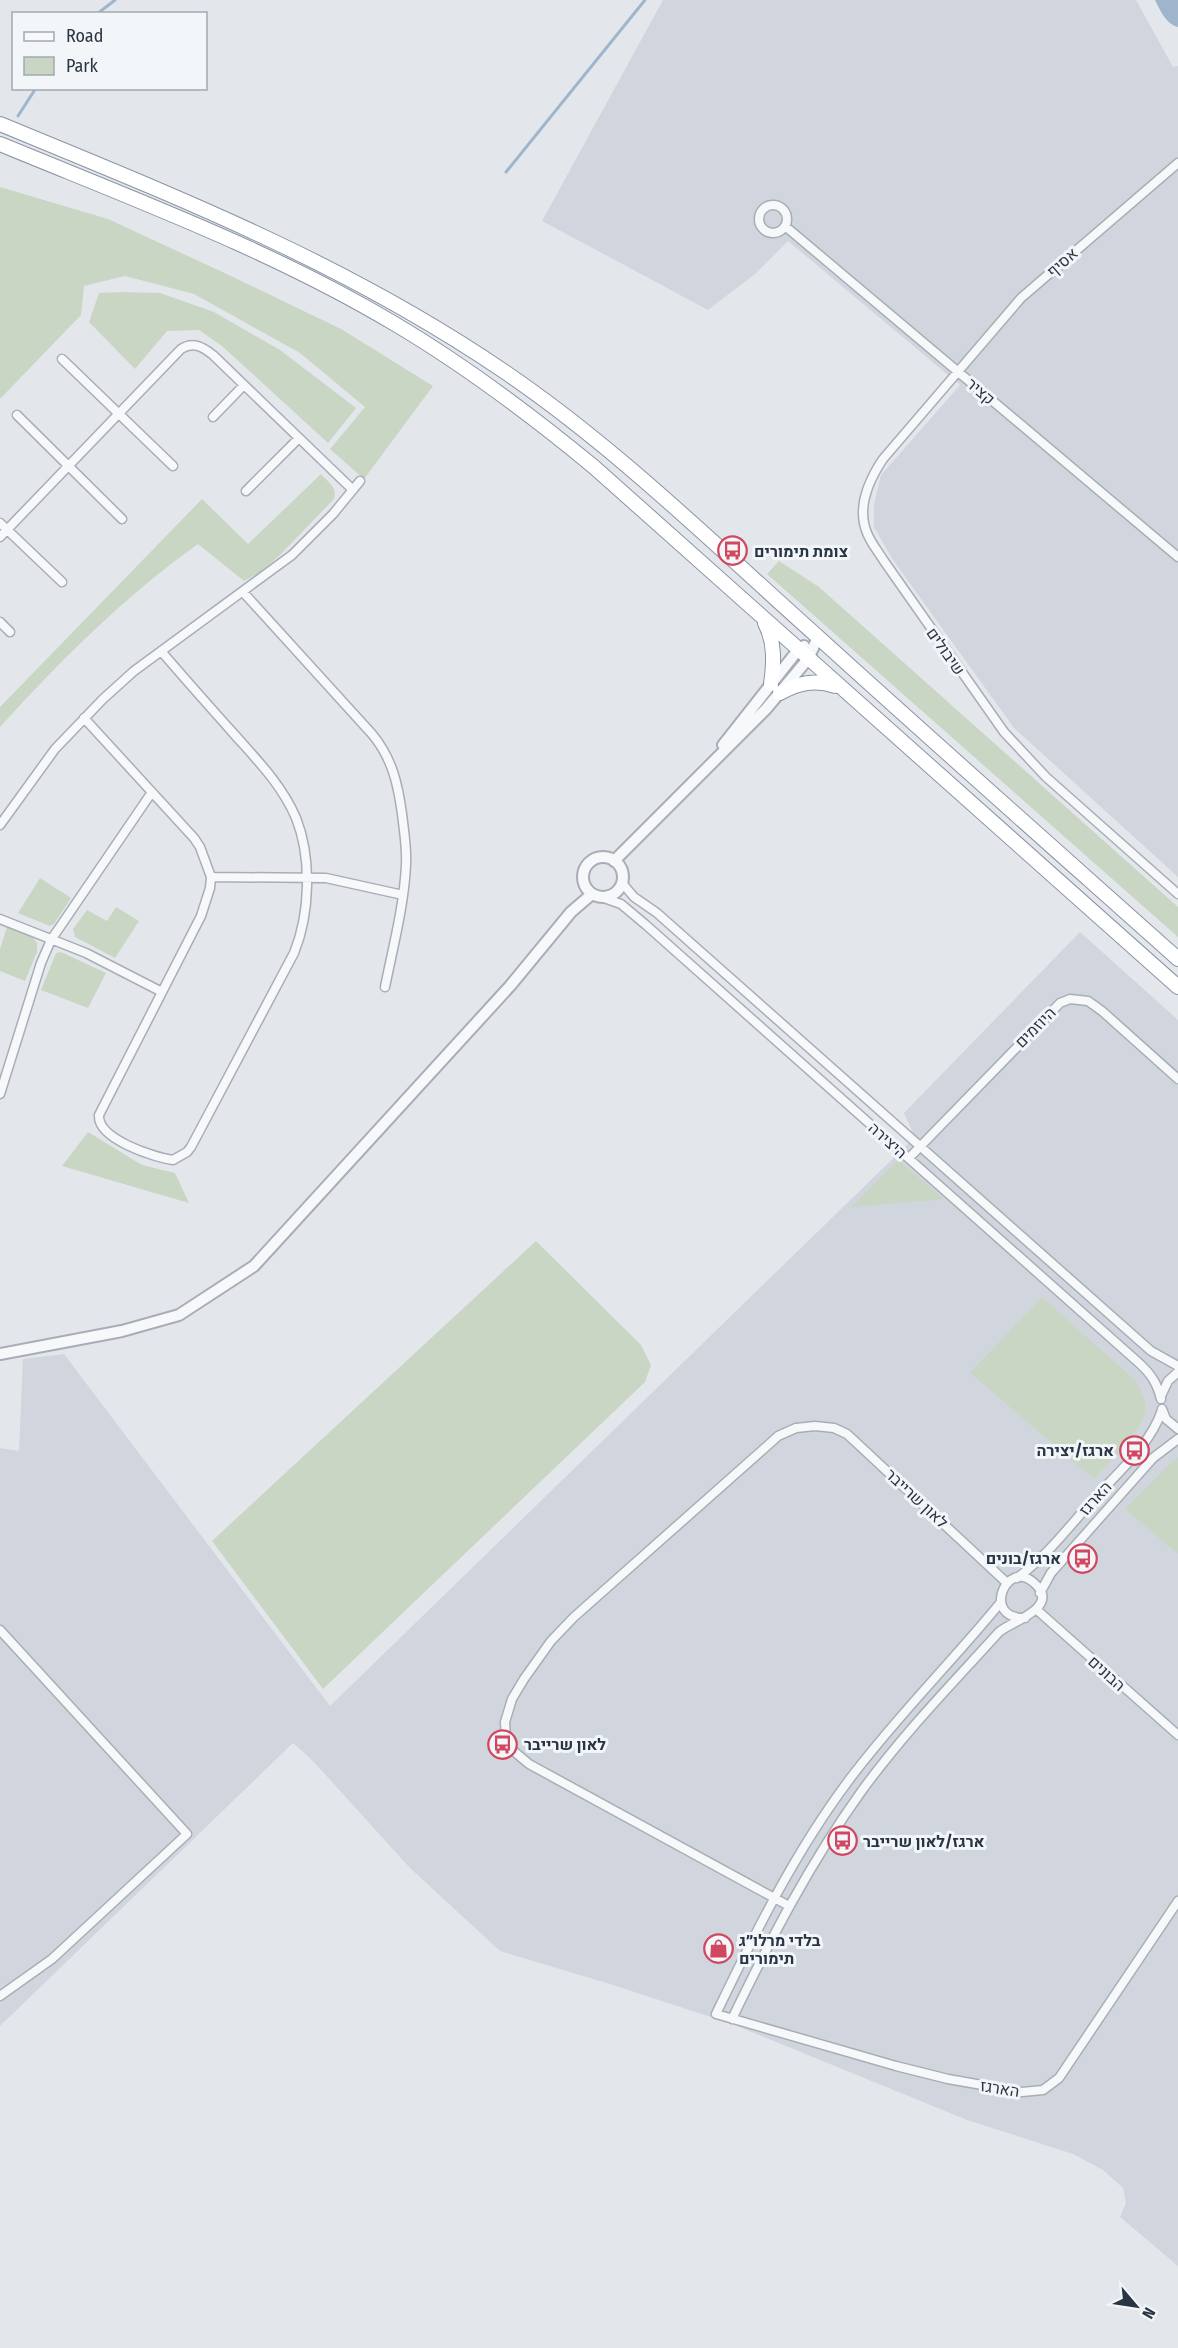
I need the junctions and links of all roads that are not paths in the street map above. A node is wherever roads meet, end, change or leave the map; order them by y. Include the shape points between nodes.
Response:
1 (0, 124) edge
2 (0, 144) edge
3 (1178, 163) edge
4 (785, 226) dead end
5 (62, 359) dead end
6 (957, 371) junction
7 (243, 385) junction
8 (119, 414) junction
9 (17, 415) dead end
10 (213, 417) dead end
11 (299, 438) junction
12 (68, 466) junction
13 (173, 466) dead end
14 (360, 481) dead end
15 (246, 490) dead end
16 (353, 490) junction
17 (122, 519) dead end
18 (3, 526) edge
19 (0, 537) edge
20 (1178, 557) edge
21 (62, 582) dead end
22 (243, 592) junction
23 (762, 618) junction
24 (0, 622) edge
25 (10, 632) dead end
26 (818, 637) junction
27 (161, 651) junction
28 (803, 655) junction
29 (775, 689) junction
30 (843, 690) junction
31 (84, 718) junction
32 (152, 792) junction
33 (0, 825) edge
34 (614, 861) junction
35 (211, 878) junction
36 (306, 878) junction
37 (622, 884) junction
38 (592, 892) junction
39 (1178, 894) edge
40 (403, 895) junction
41 (0, 919) edge
42 (51, 940) junction
43 (1178, 959) edge
44 (385, 987) dead end
45 (1178, 987) edge
46 (162, 992) junction
47 (1178, 1079) edge
48 (0, 1094) edge
49 (920, 1146) junction
50 (909, 1158) junction
51 (0, 1354) edge
52 (1178, 1366) edge
53 (1178, 1372) edge
54 (1161, 1399) junction
55 (1162, 1410) junction
56 (1178, 1429) edge
57 (1178, 1439) edge
58 (1017, 1578) junction
59 (1007, 1583) junction
60 (1040, 1593) junction
61 (1001, 1602) junction
62 (1037, 1610) junction
63 (1025, 1618) junction
64 (0, 1630) edge
65 (1178, 1735) edge
66 (774, 1898) junction
67 (1178, 1901) edge
68 (789, 1906) junction
69 (0, 1996) edge
70 (732, 2019) junction

1 - 26 highway via 290,247 431,324 507,373 579,427 709,537
2 - 23 highway via 281,264 404,329 466,369 560,439
3 - 6 street, אסיף via 1021,298
4 - 6 street, קציר
5 - 8 street
6 - 20 street, קציר
6 - 39 street, שיבולים via 873,474 863,511 866,533 1004,732 1046,777
7 - 8 street via 205,349 187,345
7 - 10 street
7 - 11 street
8 - 12 street
8 - 13 street
9 - 12 street
11 - 15 street
11 - 16 street
12 - 17 street
12 - 18 street
14 - 16 street
16 - 22 street via 292,555
18 - 19 street
18 - 21 street
22 - 27 street
22 - 40 street via 372,734 388,757 398,787 405,841
23 - 28 highway
23 - 29 highway via 770,633
24 - 25 street
26 - 28 street
26 - 43 highway
27 - 31 street
27 - 36 street via 278,786 299,828
28 - 29 street
28 - 30 highway
29 - 30 highway via 814,682
29 - 34 street via 708,765
30 - 45 highway
31 - 32 street
31 - 33 street via 55,749
32 - 35 street via 194,838
32 - 42 street
34 - 37 street via 622,871
34 - 38 street via 602,857 591,862 584,873
35 - 36 street
35 - 46 street via 201,916
36 - 40 street via 327,878
36 - 46 street via 304,923 294,953 191,1147 173,1160 132,1146 98,1122
37 - 38 street via 614,894
37 - 49 street, היצירה
38 - 50 street, היצירה via 621,904
38 - 51 street via 254,1266 179,1315 122,1331
40 - 44 street
41 - 42 street
42 - 46 street via 86,953
42 - 48 street
47 - 49 street, היוזמים via 1089,1001 1070,999 1037,1024
49 - 50 street, היוזמים
49 - 52 street, היצירה via 1151,1351
50 - 54 street, היצירה via 1139,1363 1152,1376
53 - 54 street via 1168,1381
54 - 55 street
55 - 56 street
55 - 58 street, הארגז via 1158,1423 1140,1447 1039,1560
57 - 60 street, הארגז via 1153,1458 1051,1573
58 - 59 street
58 - 60 street via 1029,1579
59 - 61 street via 1000,1595
59 - 66 street, לאון שרייבר via 847,1434 834,1428 796,1428 778,1436 741,1467 574,1617 536,1659 512,1699 505,1722 506,1738 518,1757
60 - 62 street
61 - 63 street via 1007,1613
61 - 66 street, הארגז via 849,1780
62 - 63 street
62 - 65 street, הבונים
63 - 68 street via 999,1632 883,1764 842,1820
64 - 69 street via 187,1834 52,1959
66 - 68 street, לאון שרייבר
66 - 70 street, הארגז via 716,2014
67 - 70 street, הארגז via 1059,2078 1043,2090 1022,2092 948,2079
68 - 70 street

